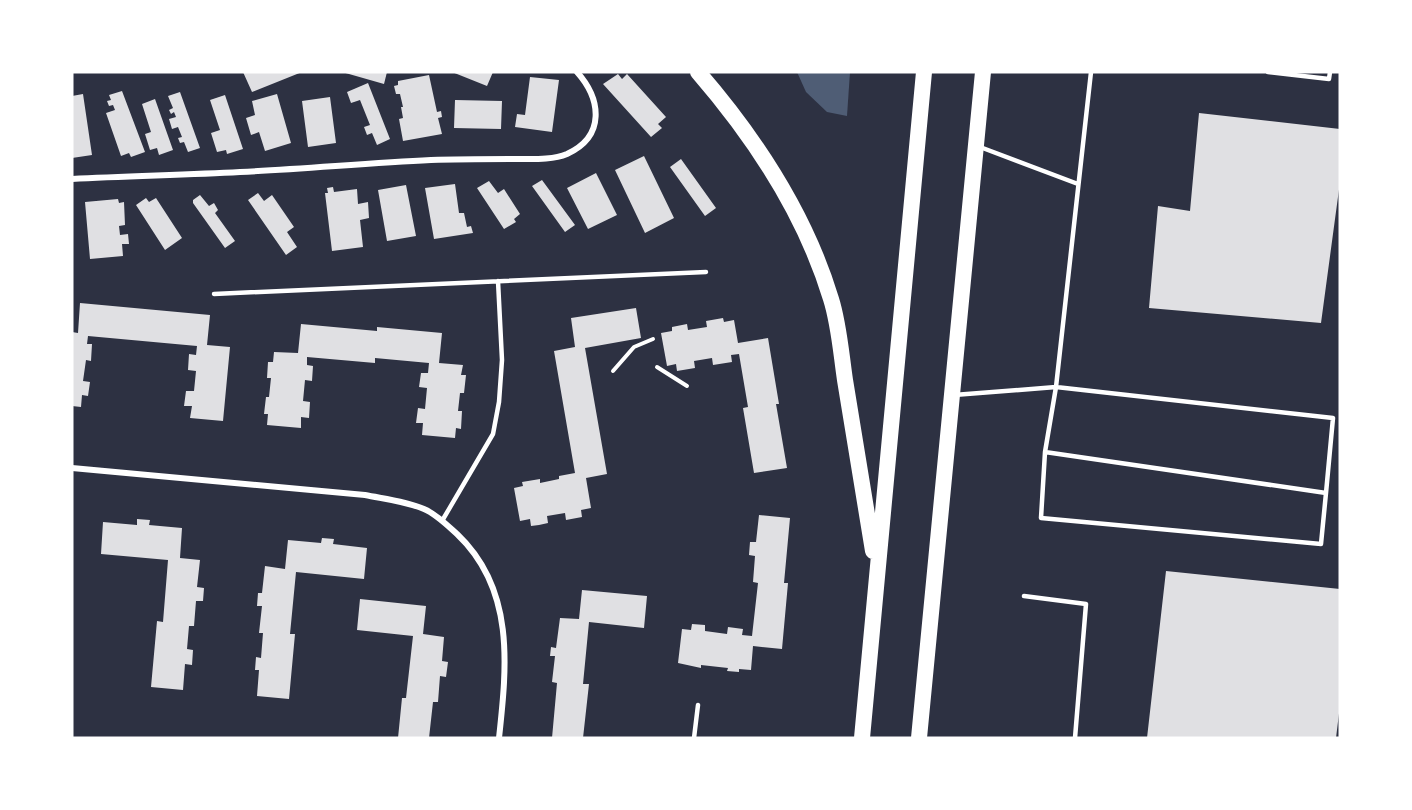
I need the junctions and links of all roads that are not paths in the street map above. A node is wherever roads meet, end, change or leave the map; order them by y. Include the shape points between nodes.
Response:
1 (577, 72) edge
2 (698, 72) edge
3 (924, 72) edge
4 (983, 72) edge
5 (1090, 72) edge
6 (1268, 72) edge
7 (1330, 72) edge
8 (977, 146) junction
9 (72, 178) edge
10 (1078, 184) junction
11 (706, 272) dead end
12 (498, 281) junction
13 (214, 294) dead end
14 (1056, 387) junction
15 (952, 395) junction
16 (1045, 452) junction
17 (72, 468) edge
18 (1326, 493) junction
19 (442, 521) junction
20 (877, 576) junction
21 (1024, 596) dead end
22 (698, 705) dead end
23 (922, 731) edge
24 (499, 738) edge
25 (694, 738) edge
26 (861, 738) edge
27 (1075, 738) edge

1 - 9 street via 593,96 595,124 577,149 564,155
2 - 20 highway via 773,171 816,254 832,301
3 - 20 highway
4 - 8 highway
5 - 10 lane
6 - 7 lane via 1329,78
8 - 10 lane
8 - 15 highway
10 - 14 lane
11 - 12 lane
12 - 13 lane
12 - 19 lane via 502,360 493,434
14 - 15 lane
14 - 16 lane
14 - 18 lane via 1333,418
15 - 23 highway
16 - 18 lane
16 - 18 lane via 1041,518 1321,544
17 - 19 street via 365,495 405,502
19 - 24 street via 482,563 493,587 503,628 506,676
20 - 26 highway
21 - 27 lane via 1086,604
22 - 25 lane

